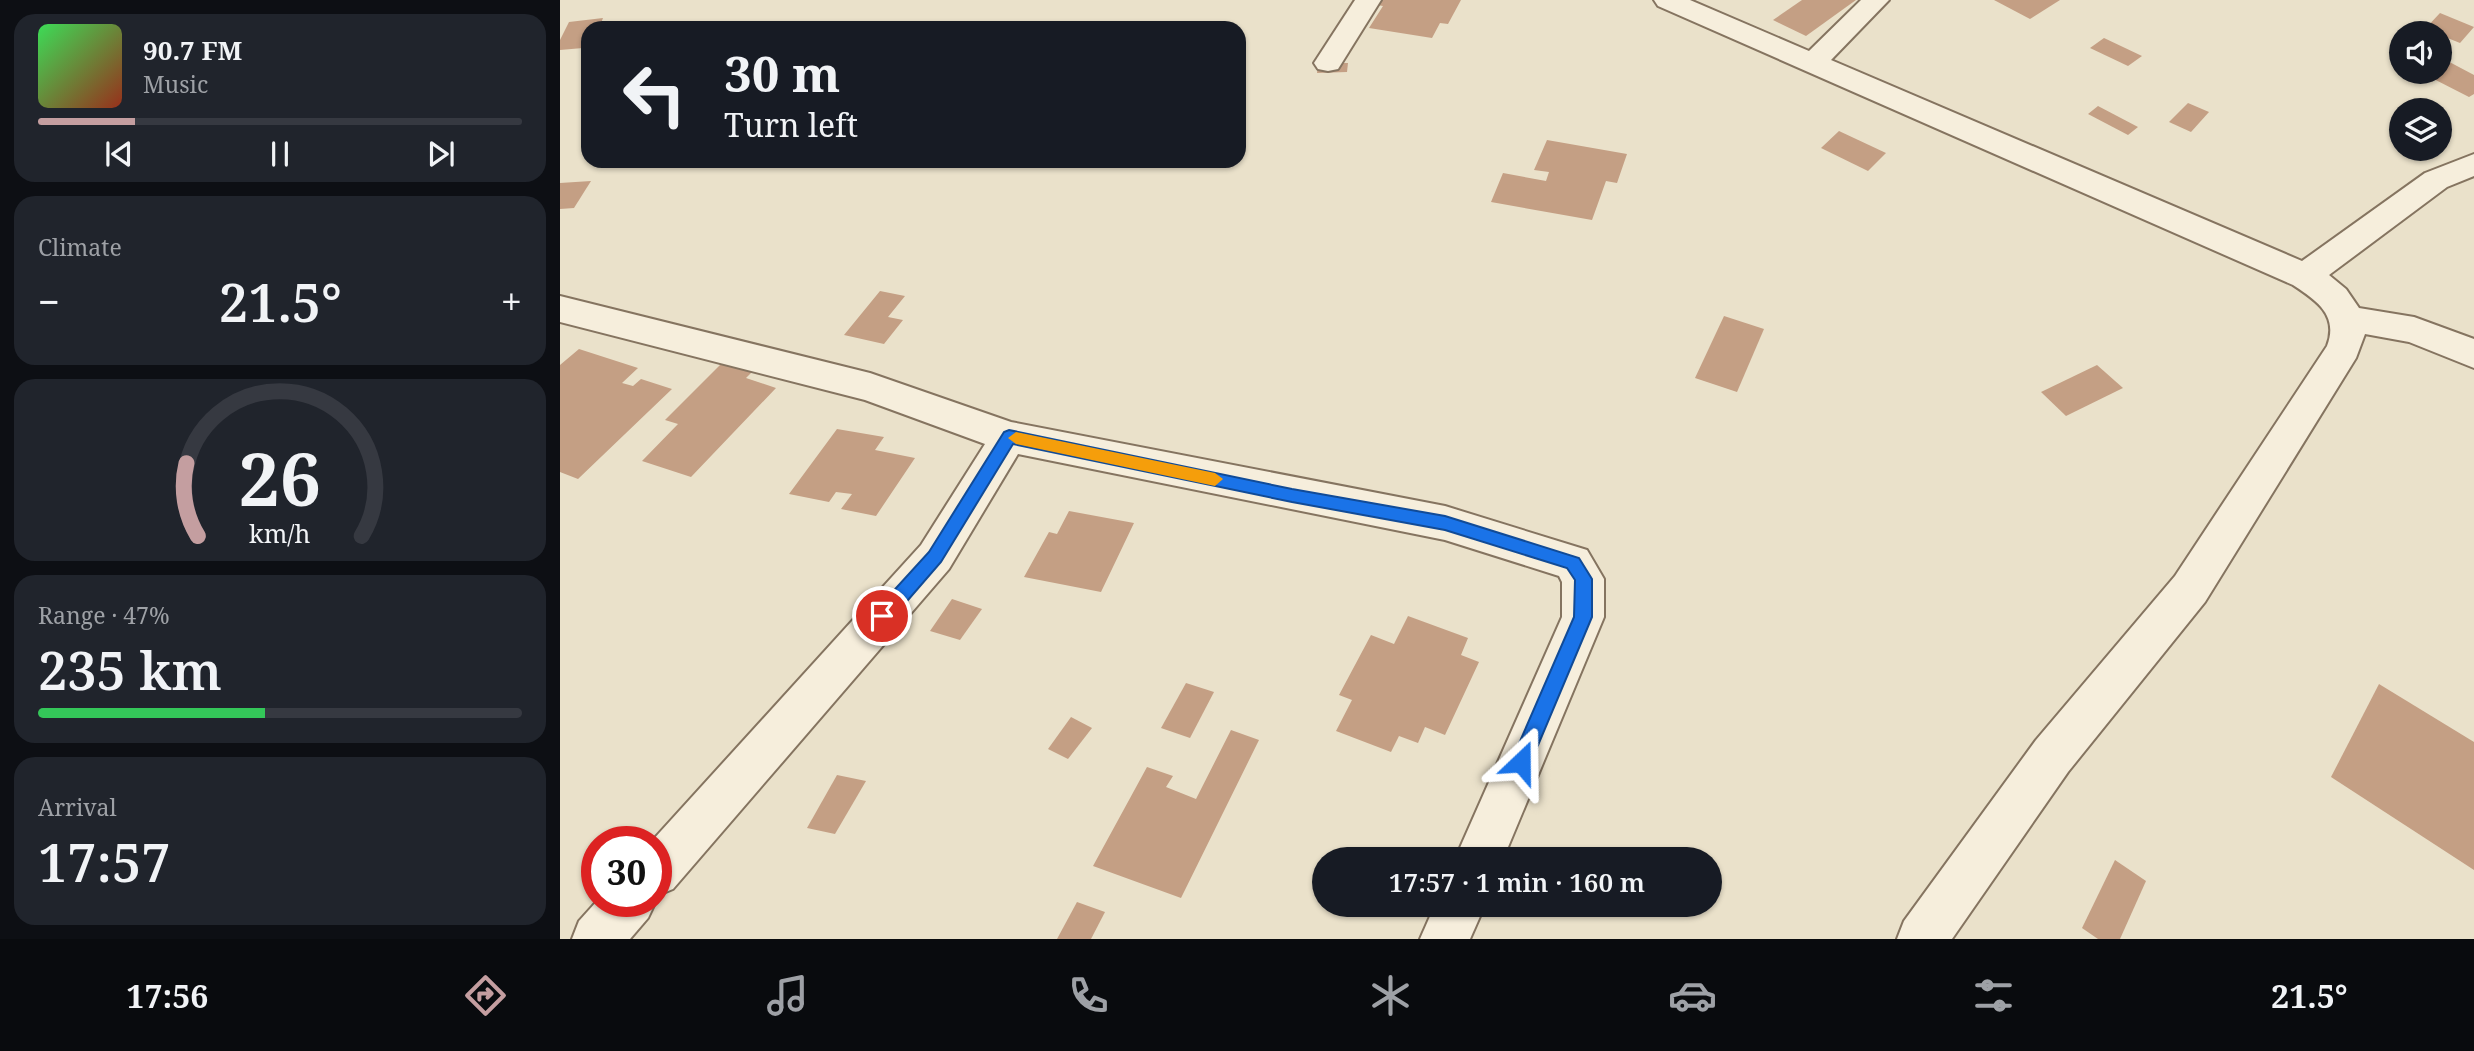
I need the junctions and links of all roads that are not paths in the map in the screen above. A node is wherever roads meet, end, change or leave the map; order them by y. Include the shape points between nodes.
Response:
1 (1368, 0) edge
2 (1667, 0) edge
3 (1876, 0) edge
4 (1328, 63) dead end
5 (1812, 63) junction
6 (2474, 164) edge
7 (2305, 276) junction
8 (560, 310) edge
9 (2349, 320) junction
10 (2474, 355) edge
11 (1009, 437) junction
12 (1484, 847) edge
13 (672, 854) edge
14 (617, 917) edge
15 (1455, 917) edge
16 (597, 939) edge
17 (1445, 939) edge
18 (1922, 939) edge

1 - 4 street
2 - 5 street
3 - 5 street
5 - 7 street
6 - 7 street via 2436,180
7 - 9 street via 2340,304
8 - 11 street via 870,387
9 - 10 street via 2418,329
9 - 18 street via 2350,336 2343,349 2190,590 2052,756
11 - 12 street via 1445,523 1573,563 1583,579 1583,617
11 - 13 street via 935,557
14 - 16 street
15 - 17 street

